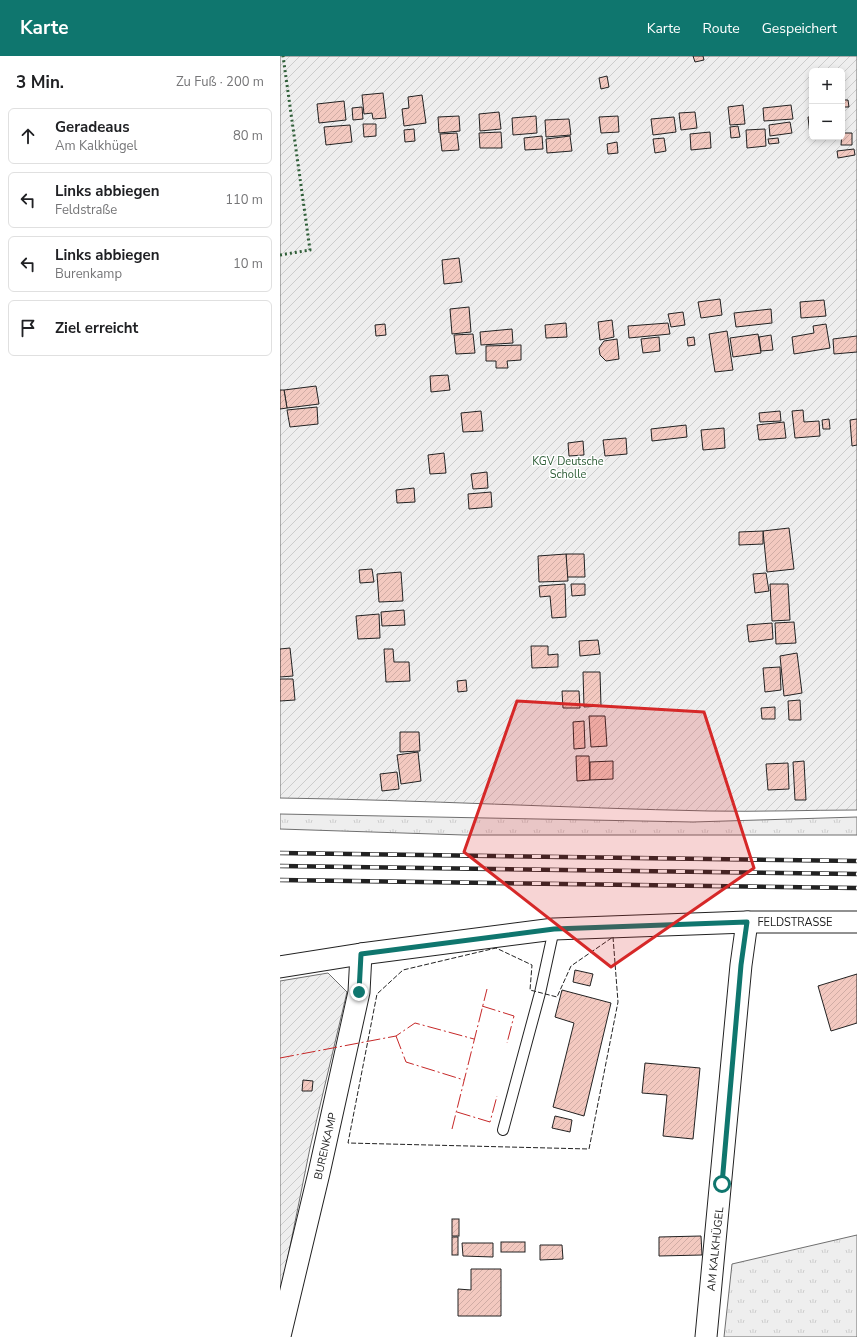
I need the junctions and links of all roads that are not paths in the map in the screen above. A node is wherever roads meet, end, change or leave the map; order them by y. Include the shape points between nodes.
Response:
1 (747, 922) junction
2 (857, 922) edge
3 (554, 929) junction
4 (361, 954) junction
5 (280, 967) edge
6 (503, 1130) dead end
7 (280, 1336) edge
8 (706, 1337) edge

1 - 2 street, FELDSTRASSE
1 - 3 street, FELDSTRASSE
1 - 8 street, AM KALKHÜGEL
3 - 4 street, FELDSTRASSE
3 - 6 lane via 540,993
4 - 5 street, FELDSTRASSE
4 - 7 street, BURENKAMP via 359,992

